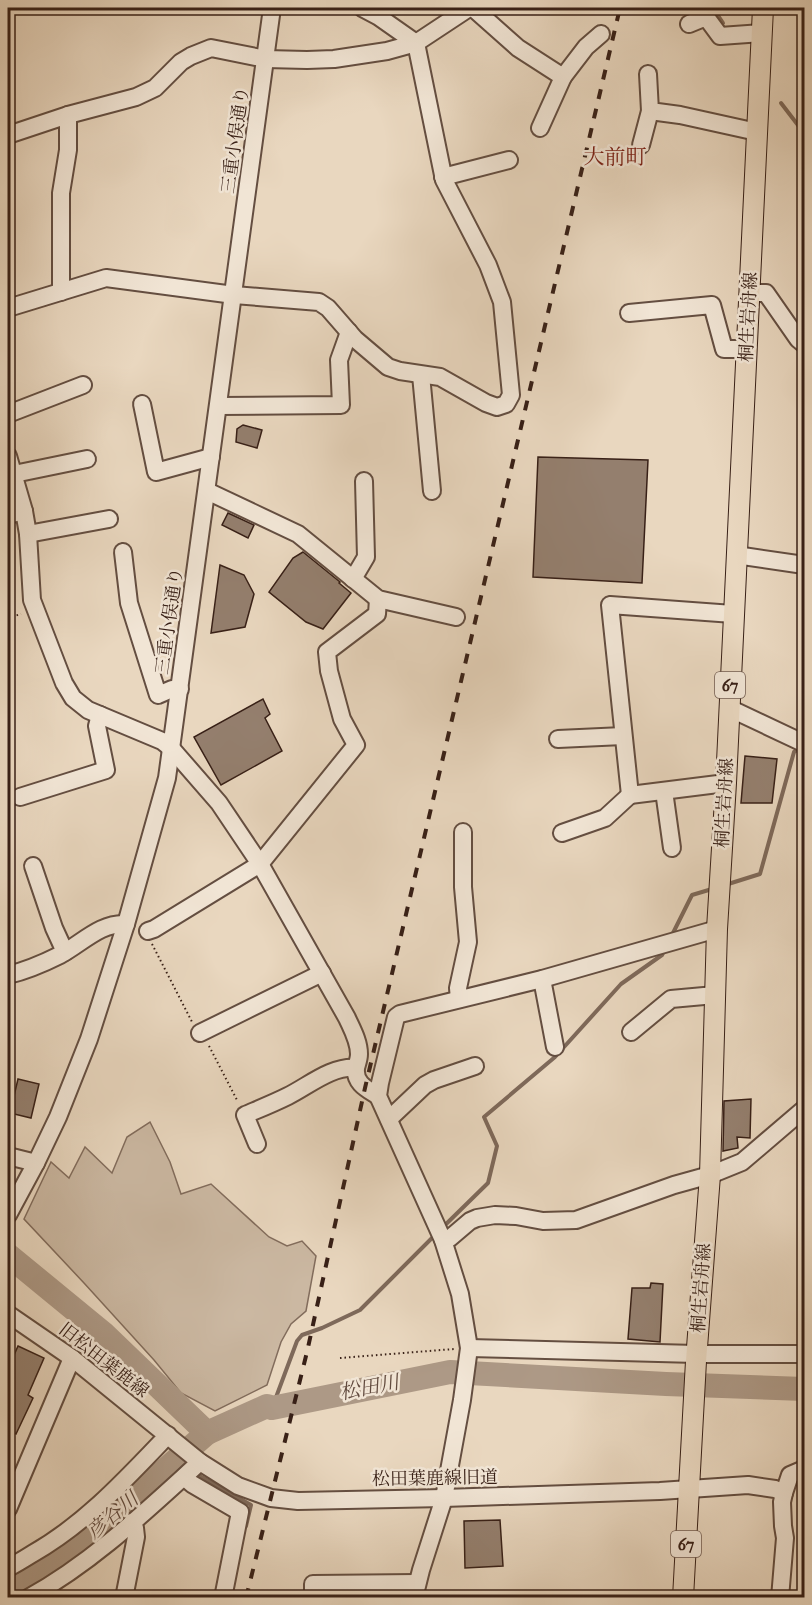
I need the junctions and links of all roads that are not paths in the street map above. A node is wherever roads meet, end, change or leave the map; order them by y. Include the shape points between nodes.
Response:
1 (272, 8) edge
2 (362, 8) edge
3 (471, 8) edge
4 (763, 8) edge
5 (688, 24) dead end
6 (762, 33) junction
7 (601, 34) dead end
8 (416, 43) junction
9 (266, 58) junction
10 (648, 74) dead end
11 (563, 77) junction
12 (650, 111) junction
13 (68, 114) junction
14 (540, 128) dead end
15 (757, 132) junction
16 (8, 135) edge
17 (641, 145) dead end
18 (508, 160) dead end
19 (443, 177) junction
20 (61, 292) junction
21 (750, 293) junction
22 (234, 295) junction
23 (8, 308) edge
24 (629, 313) dead end
25 (349, 332) junction
26 (804, 344) edge
27 (747, 349) junction
28 (421, 375) junction
29 (83, 385) dead end
30 (142, 404) dead end
31 (219, 406) junction
32 (8, 414) edge
33 (8, 456) edge
34 (212, 458) junction
35 (87, 459) dead end
36 (14, 474) junction
37 (364, 481) dead end
38 (207, 490) junction
39 (432, 490) dead end
40 (24, 511) junction
41 (8, 515) edge
42 (109, 519) dead end
43 (28, 534) junction
44 (123, 552) dead end
45 (736, 555) junction
46 (804, 565) edge
47 (353, 579) junction
48 (378, 599) junction
49 (733, 614) junction
50 (456, 617) dead end
51 (180, 689) junction
52 (729, 708) junction
53 (100, 715) junction
54 (623, 736) junction
55 (558, 739) dead end
56 (804, 742) edge
57 (172, 749) junction
58 (726, 783) junction
59 (664, 791) junction
60 (630, 795) junction
61 (20, 797) dead end
62 (463, 832) dead end
63 (562, 833) dead end
64 (672, 848) dead end
65 (260, 864) junction
66 (33, 866) dead end
67 (126, 924) junction
68 (717, 929) junction
69 (148, 931) dead end
70 (65, 952) junction
71 (322, 973) junction
72 (8, 975) edge
73 (542, 978) junction
74 (715, 995) junction
75 (459, 999) junction
76 (631, 1032) dead end
77 (200, 1033) dead end
78 (555, 1047) dead end
79 (475, 1066) dead end
80 (356, 1068) junction
81 (378, 1096) junction
82 (804, 1109) edge
83 (389, 1119) junction
84 (257, 1144) dead end
85 (8, 1156) edge
86 (36, 1163) junction
87 (710, 1175) junction
88 (8, 1215) edge
89 (442, 1240) junction
90 (8, 1314) edge
91 (469, 1352) junction
92 (804, 1354) edge
93 (72, 1358) junction
94 (696, 1358) junction
95 (171, 1437) junction
96 (192, 1467) junction
97 (804, 1469) edge
98 (688, 1490) junction
99 (784, 1493) junction
100 (444, 1498) junction
101 (8, 1509) edge
102 (132, 1522) junction
103 (8, 1568) edge
104 (416, 1590) edge
105 (28, 1598) edge
106 (123, 1598) edge
107 (223, 1598) edge
108 (313, 1598) edge
109 (683, 1598) edge
110 (780, 1598) edge

1 - 9 street, 三重小俣通り
2 - 8 street
3 - 8 street
3 - 11 street via 518,48
4 - 6 main road, 桐生岩舟線 / 67
5 - 6 street via 706,17 720,36
6 - 15 main road, 桐生岩舟線 / 67
7 - 11 street
8 - 9 street via 334,59
8 - 19 street
9 - 13 street via 211,48 181,62 155,88
9 - 22 street, 三重小俣通り
10 - 12 street
11 - 14 street
12 - 15 street
12 - 17 street
13 - 16 street
13 - 20 street via 68,150 61,194
15 - 21 main road, 桐生岩舟線 / 67
18 - 19 street
19 - 28 street via 502,302 511,395 506,404 497,407 440,377
20 - 22 street via 106,278
20 - 23 street
21 - 26 street via 766,293
21 - 27 main road, 桐生岩舟線 / 67
22 - 25 street via 319,302
22 - 31 street, 三重小俣通り
24 - 27 street via 712,305 724,349
25 - 28 street via 388,367
25 - 31 street via 339,360 341,405
27 - 45 main road, 桐生岩舟線 / 67
28 - 39 street
29 - 32 street
30 - 34 street via 156,472
31 - 34 street, 三重小俣通り
33 - 36 street
34 - 38 street, 三重小俣通り
35 - 36 street
36 - 40 street
37 - 47 street via 366,557
38 - 47 street via 298,534
38 - 51 street, 三重小俣通り
40 - 41 street
40 - 43 street
42 - 43 street
43 - 53 street via 32,600 63,683 73,698
44 - 51 street via 129,603 158,695
45 - 46 street
45 - 49 main road, 桐生岩舟線 / 67
47 - 48 street
48 - 50 street
48 - 65 street via 377,614 327,652 342,719 357,745
49 - 52 main road, 桐生岩舟線 / 67
49 - 54 street via 610,605
51 - 57 street, 三重小俣通り
52 - 56 street
52 - 58 main road, 桐生岩舟線 / 67
53 - 57 street
53 - 61 street via 97,726 106,770
54 - 55 street
54 - 60 street
57 - 65 street via 219,803
57 - 67 street, 三重小俣通り
58 - 59 street
58 - 68 main road, 桐生岩舟線 / 67
59 - 60 street
59 - 64 street
60 - 63 street via 605,818
62 - 75 street via 468,942
65 - 69 street
65 - 71 street
66 - 70 street
67 - 70 street via 107,927
67 - 86 street, 三重小俣通り via 89,1039
68 - 73 street
68 - 74 main road, 桐生岩舟線 / 67
70 - 72 street
71 - 77 street
71 - 80 street via 356,1039
73 - 75 street
73 - 78 street
74 - 76 street via 671,999
74 - 87 main road, 桐生岩舟線 / 67
75 - 81 street via 396,1017
79 - 83 street via 425,1085
80 - 81 street via 358,1081
80 - 84 street via 325,1074 245,1115
81 - 83 street
82 - 87 street via 742,1162
83 - 89 street
85 - 86 street
86 - 88 street, 三重小俣通り
87 - 89 street via 576,1220 543,1221 495,1215 477,1218
87 - 94 main road, 桐生岩舟線 / 67
89 - 91 street via 460,1294
90 - 93 street, 旧松田葉鹿線
91 - 94 street
91 - 100 street
92 - 94 street
93 - 95 street, 旧松田葉鹿線
93 - 101 street
94 - 98 main road, 桐生岩舟線 / 67
95 - 96 street, 旧松田葉鹿線
95 - 103 street via 57,1539
96 - 100 street, 松田葉鹿線旧道 via 255,1493 286,1500
96 - 102 street
96 - 107 street via 192,1484 240,1512
97 - 99 street via 790,1475
98 - 99 street, 松田葉鹿線旧道 via 748,1485
98 - 100 street, 松田葉鹿線旧道
98 - 109 main road, 桐生岩舟線 / 67
99 - 110 street
100 - 104 street
102 - 105 street via 95,1554
102 - 106 street via 136,1537
104 - 108 street via 313,1584

